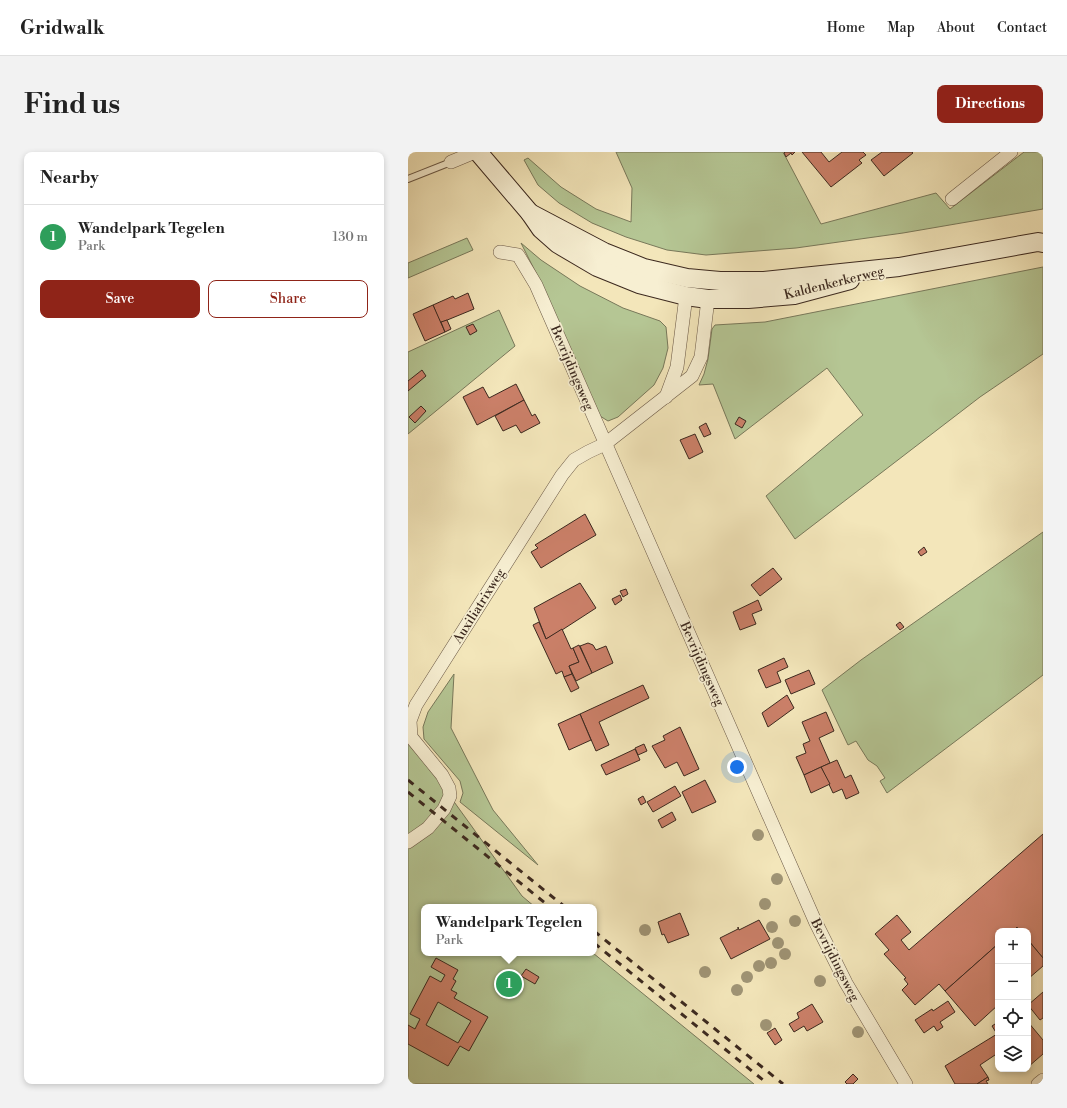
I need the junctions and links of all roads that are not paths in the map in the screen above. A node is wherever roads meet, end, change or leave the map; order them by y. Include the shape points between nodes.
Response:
1 (476, 152) edge
2 (1012, 152) edge
3 (451, 162) joint
4 (408, 179) edge
5 (952, 199) dead end
6 (530, 212) junction
7 (1041, 241) edge
8 (500, 252) dead end
9 (899, 267) junction
10 (700, 280) junction
11 (686, 296) junction
12 (708, 299) junction
13 (666, 397) junction
14 (605, 444) junction
15 (408, 842) edge
16 (1043, 1080) edge
17 (906, 1084) edge
18 (1038, 1084) edge

1 - 3 street
1 - 6 main road, Kaldenkerkerweg
2 - 5 street
3 - 4 lane
6 - 10 main road, Kaldenkerkerweg via 604,252 644,268
6 - 11 main road, Kaldenkerkerweg via 541,229 558,244 597,267 639,284
7 - 9 main road, Kaldenkerkerweg
8 - 14 street, Bevrijdingsweg via 518,255 536,285
9 - 10 main road, Kaldenkerkerweg via 764,281
9 - 12 main road, Kaldenkerkerweg via 794,295
10 - 11 main road
10 - 12 main road
11 - 12 main road, Kaldenkerkerweg
11 - 13 street via 677,367
12 - 13 street, Auxiliatrixweg via 700,358 692,376
13 - 14 street, Auxiliatrixweg
14 - 15 street, Auxiliatrixweg via 574,460 562,475 416,705 410,722 411,736 442,775 450,796 444,809 428,828
14 - 17 street, Bevrijdingsweg via 815,921 846,983
16 - 18 street

